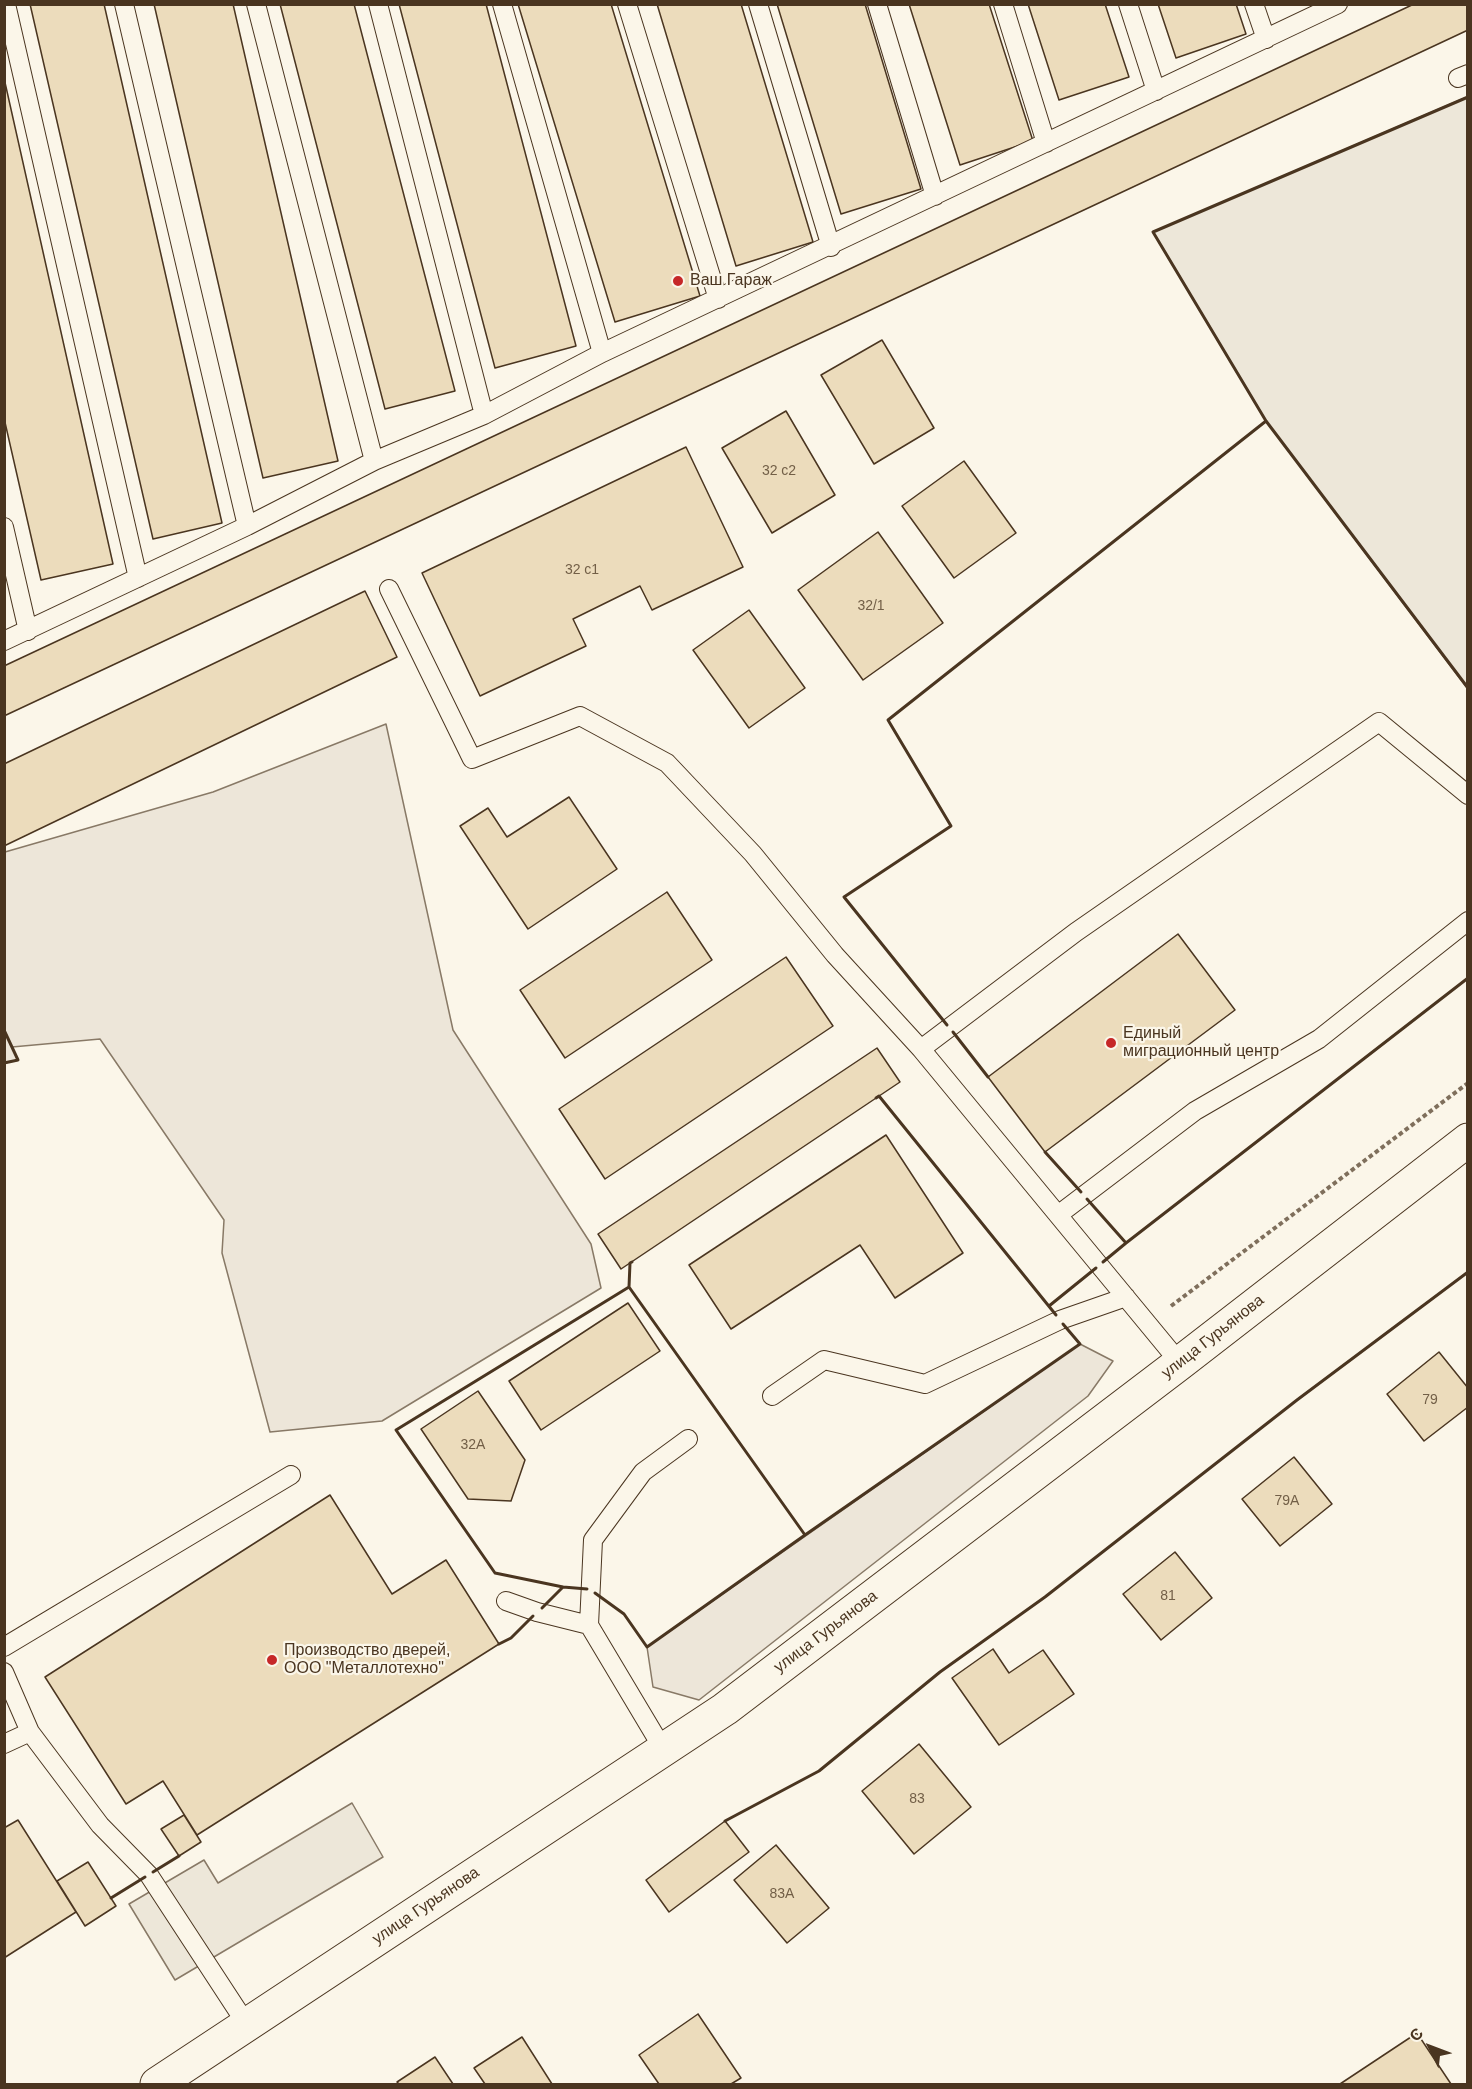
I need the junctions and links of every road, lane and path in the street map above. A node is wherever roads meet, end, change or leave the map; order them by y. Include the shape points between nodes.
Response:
1 (6, 4) edge
2 (124, 4) edge
3 (256, 4) edge
4 (378, 4) edge
5 (502, 4) edge
6 (627, 4) edge
7 (758, 4) edge
8 (878, 4) edge
9 (1003, 4) edge
10 (1128, 4) edge
11 (1254, 4) edge
12 (1338, 4) edge
13 (1266, 39) junction
14 (1156, 91) junction
15 (1046, 144) junction
16 (935, 196) junction
17 (831, 246) junction
18 (718, 299) junction
19 (602, 353) junction
20 (484, 415) junction
21 (374, 461) junction
22 (247, 526) junction
23 (4, 527) edge
24 (138, 578) junction
25 (389, 589) dead end
26 (28, 631) junction
27 (4, 641) edge
28 (1467, 795) edge
29 (1467, 921) edge
30 (921, 1048) junction
31 (1467, 1083) edge
32 (1467, 1140) edge
33 (1058, 1215) junction
34 (1126, 1297) junction
35 (1148, 1324) junction
36 (1180, 1363) junction
37 (772, 1396) dead end
38 (688, 1439) dead end
39 (291, 1475) dead end
40 (506, 1601) dead end
41 (589, 1624) junction
42 (4, 1647) edge
43 (4, 1671) edge
44 (30, 1732) junction
45 (4, 1744) edge
46 (663, 1749) junction
47 (247, 2025) junction
48 (157, 2085) edge

1 - 24 lane
2 - 22 lane
3 - 21 lane
4 - 20 lane
5 - 19 lane
6 - 18 lane
7 - 17 lane
8 - 16 lane
9 - 15 lane
10 - 14 lane
11 - 13 lane
12 - 13 lane
13 - 14 lane
14 - 15 lane
15 - 16 lane
16 - 17 lane
17 - 18 lane
18 - 19 lane
19 - 20 lane
20 - 21 lane
21 - 22 lane
22 - 24 lane
23 - 26 lane
24 - 26 lane
25 - 30 lane via 472,759 580,716 667,763 753,854 836,955
26 - 27 lane
28 - 30 lane via 1379,722 1076,932
29 - 33 lane via 1319,1039 1195,1111
30 - 33 lane
31 - 35 path
32 - 36 street, улица Гурьянова
33 - 34 lane
34 - 35 lane
34 - 37 lane via 1059,1320 925,1384 824,1360
35 - 36 lane
36 - 46 street, улица Гурьянова via 725,1708
38 - 41 lane via 643,1472 593,1540
39 - 42 lane
40 - 41 lane
41 - 46 lane
43 - 44 lane
44 - 45 lane
44 - 47 lane via 100,1825 149,1875
46 - 47 street, улица Гурьянова
47 - 48 street, улица Гурьянова

